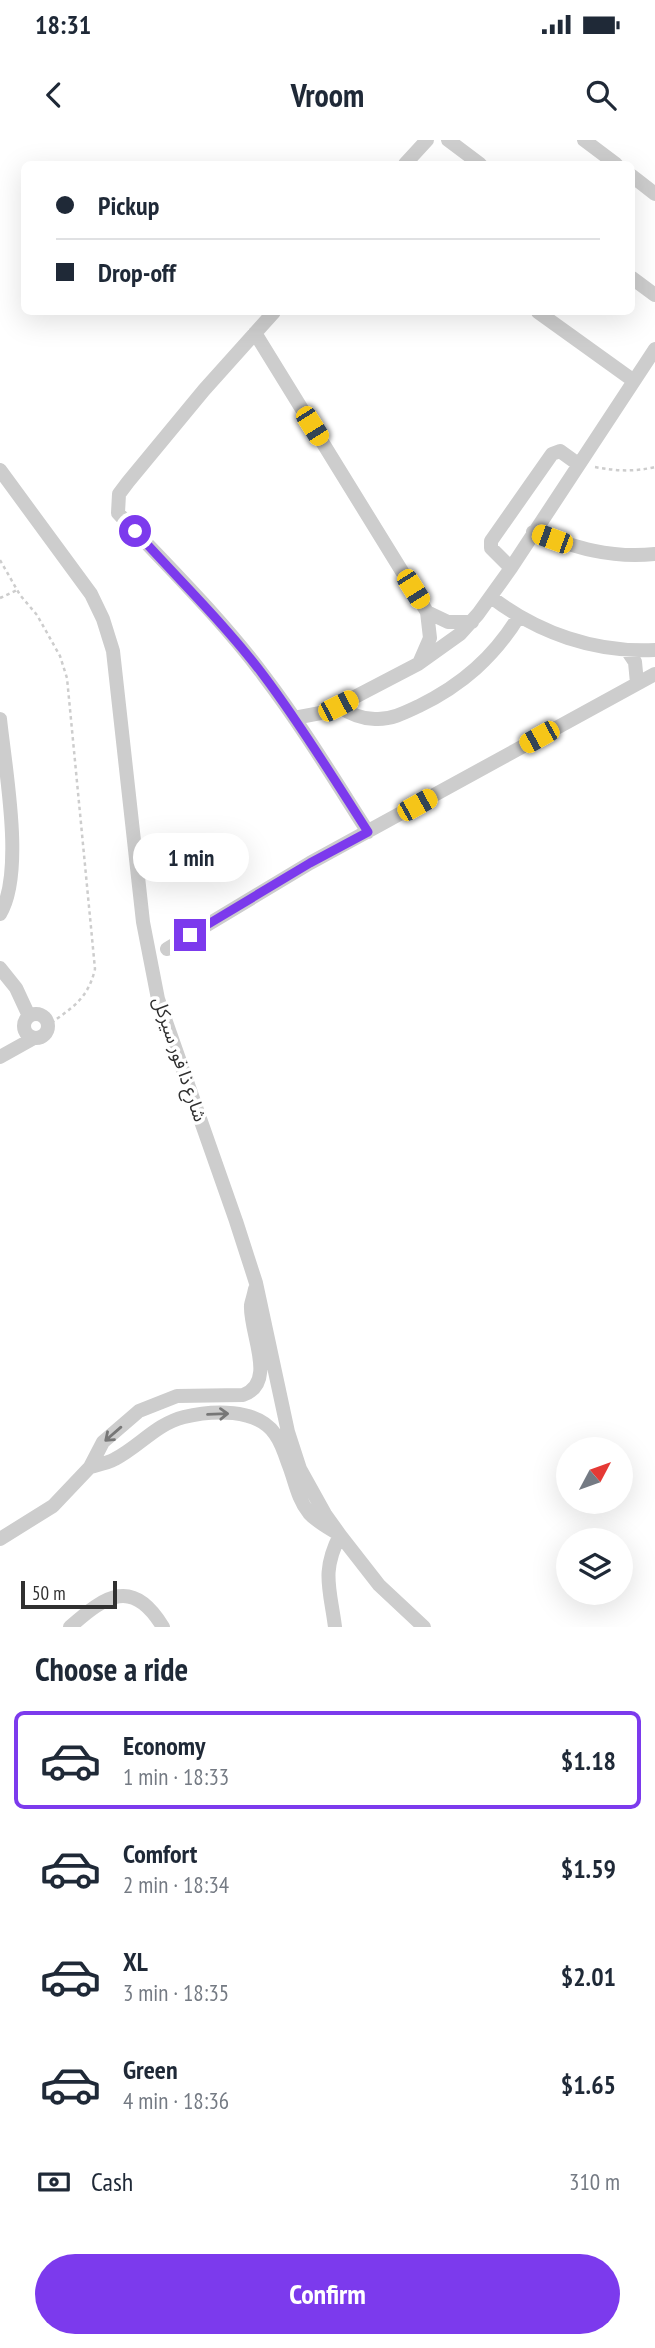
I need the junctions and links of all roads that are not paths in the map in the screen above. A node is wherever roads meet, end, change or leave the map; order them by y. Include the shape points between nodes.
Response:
1 (427, 140) edge
2 (448, 140) edge
3 (584, 140) edge
4 (408, 161) edge
5 (476, 161) edge
6 (612, 161) edge
7 (635, 178) edge
8 (655, 194) edge
9 (635, 280) edge
10 (655, 295) edge
11 (271, 315) edge
12 (542, 315) edge
13 (255, 332) junction
14 (655, 349) edge
15 (634, 381) junction
16 (578, 464) junction
17 (0, 470) edge
18 (533, 532) junction
19 (655, 554) edge
20 (510, 568) junction
21 (491, 597) junction
22 (427, 612) junction
23 (519, 616) junction
24 (472, 622) junction
25 (627, 650) junction
26 (655, 650) edge
27 (418, 664) junction
28 (655, 674) edge
29 (637, 683) junction
30 (332, 709) junction
31 (294, 718) junction
32 (0, 719) edge
33 (310, 741) junction
34 (368, 832) junction
35 (7, 854) edge
36 (0, 914) edge
37 (167, 949) dead end
38 (0, 968) edge
39 (29, 1016) junction
40 (34, 1038) junction
41 (0, 1057) edge
42 (256, 1283) junction
43 (177, 1396) junction
44 (139, 1411) junction
45 (184, 1417) junction
46 (152, 1431) junction
47 (90, 1467) junction
48 (340, 1535) junction
49 (0, 1539) edge
50 (70, 1627) edge
51 (163, 1627) edge
52 (335, 1627) edge
53 (424, 1627) edge

1 - 4 street
2 - 5 street
3 - 6 street
7 - 8 street
9 - 10 street
11 - 13 street
12 - 15 street
13 - 22 street
13 - 31 street via 121,490 117,504 118,513 229,634
14 - 15 street
15 - 16 street
16 - 18 street
16 - 20 street via 560,451 552,454 491,541 491,548
17 - 42 street, شارع ذا فور سيركل via 91,593 103,619 118,678 143,922 158,999
18 - 19 street via 594,552
18 - 20 street
20 - 21 street
21 - 23 street
21 - 24 street
22 - 24 street via 449,622
22 - 27 street via 430,638
23 - 25 street via 566,638
23 - 30 street via 484,662 424,703 377,720
24 - 27 street
25 - 26 street
25 - 29 street via 635,662
27 - 30 street
28 - 29 street
29 - 34 street
30 - 31 street
30 - 33 street
31 - 33 street
32 - 35 street
33 - 34 street
34 - 37 street
35 - 36 street via 12,878
38 - 39 street
39 - 40 street via 24,1031
39 - 40 street via 41,1015 48,1025 46,1033
40 - 41 street
42 - 43 street via 251,1305 259,1357 257,1387 243,1395
42 - 48 street, شارع ذا فور سيركل via 300,1469
43 - 44 street
43 - 45 street
44 - 46 street
44 -> 47 street via 103,1442
45 - 46 street
45 -> 48 street via 222,1413 265,1423 275,1434 307,1510
46 - 47 street via 115,1459
47 - 49 street via 53,1506
48 - 52 street via 327,1572
48 - 53 street, شارع ذا فور سيركل via 379,1585
50 - 51 street via 118,1595 144,1602

